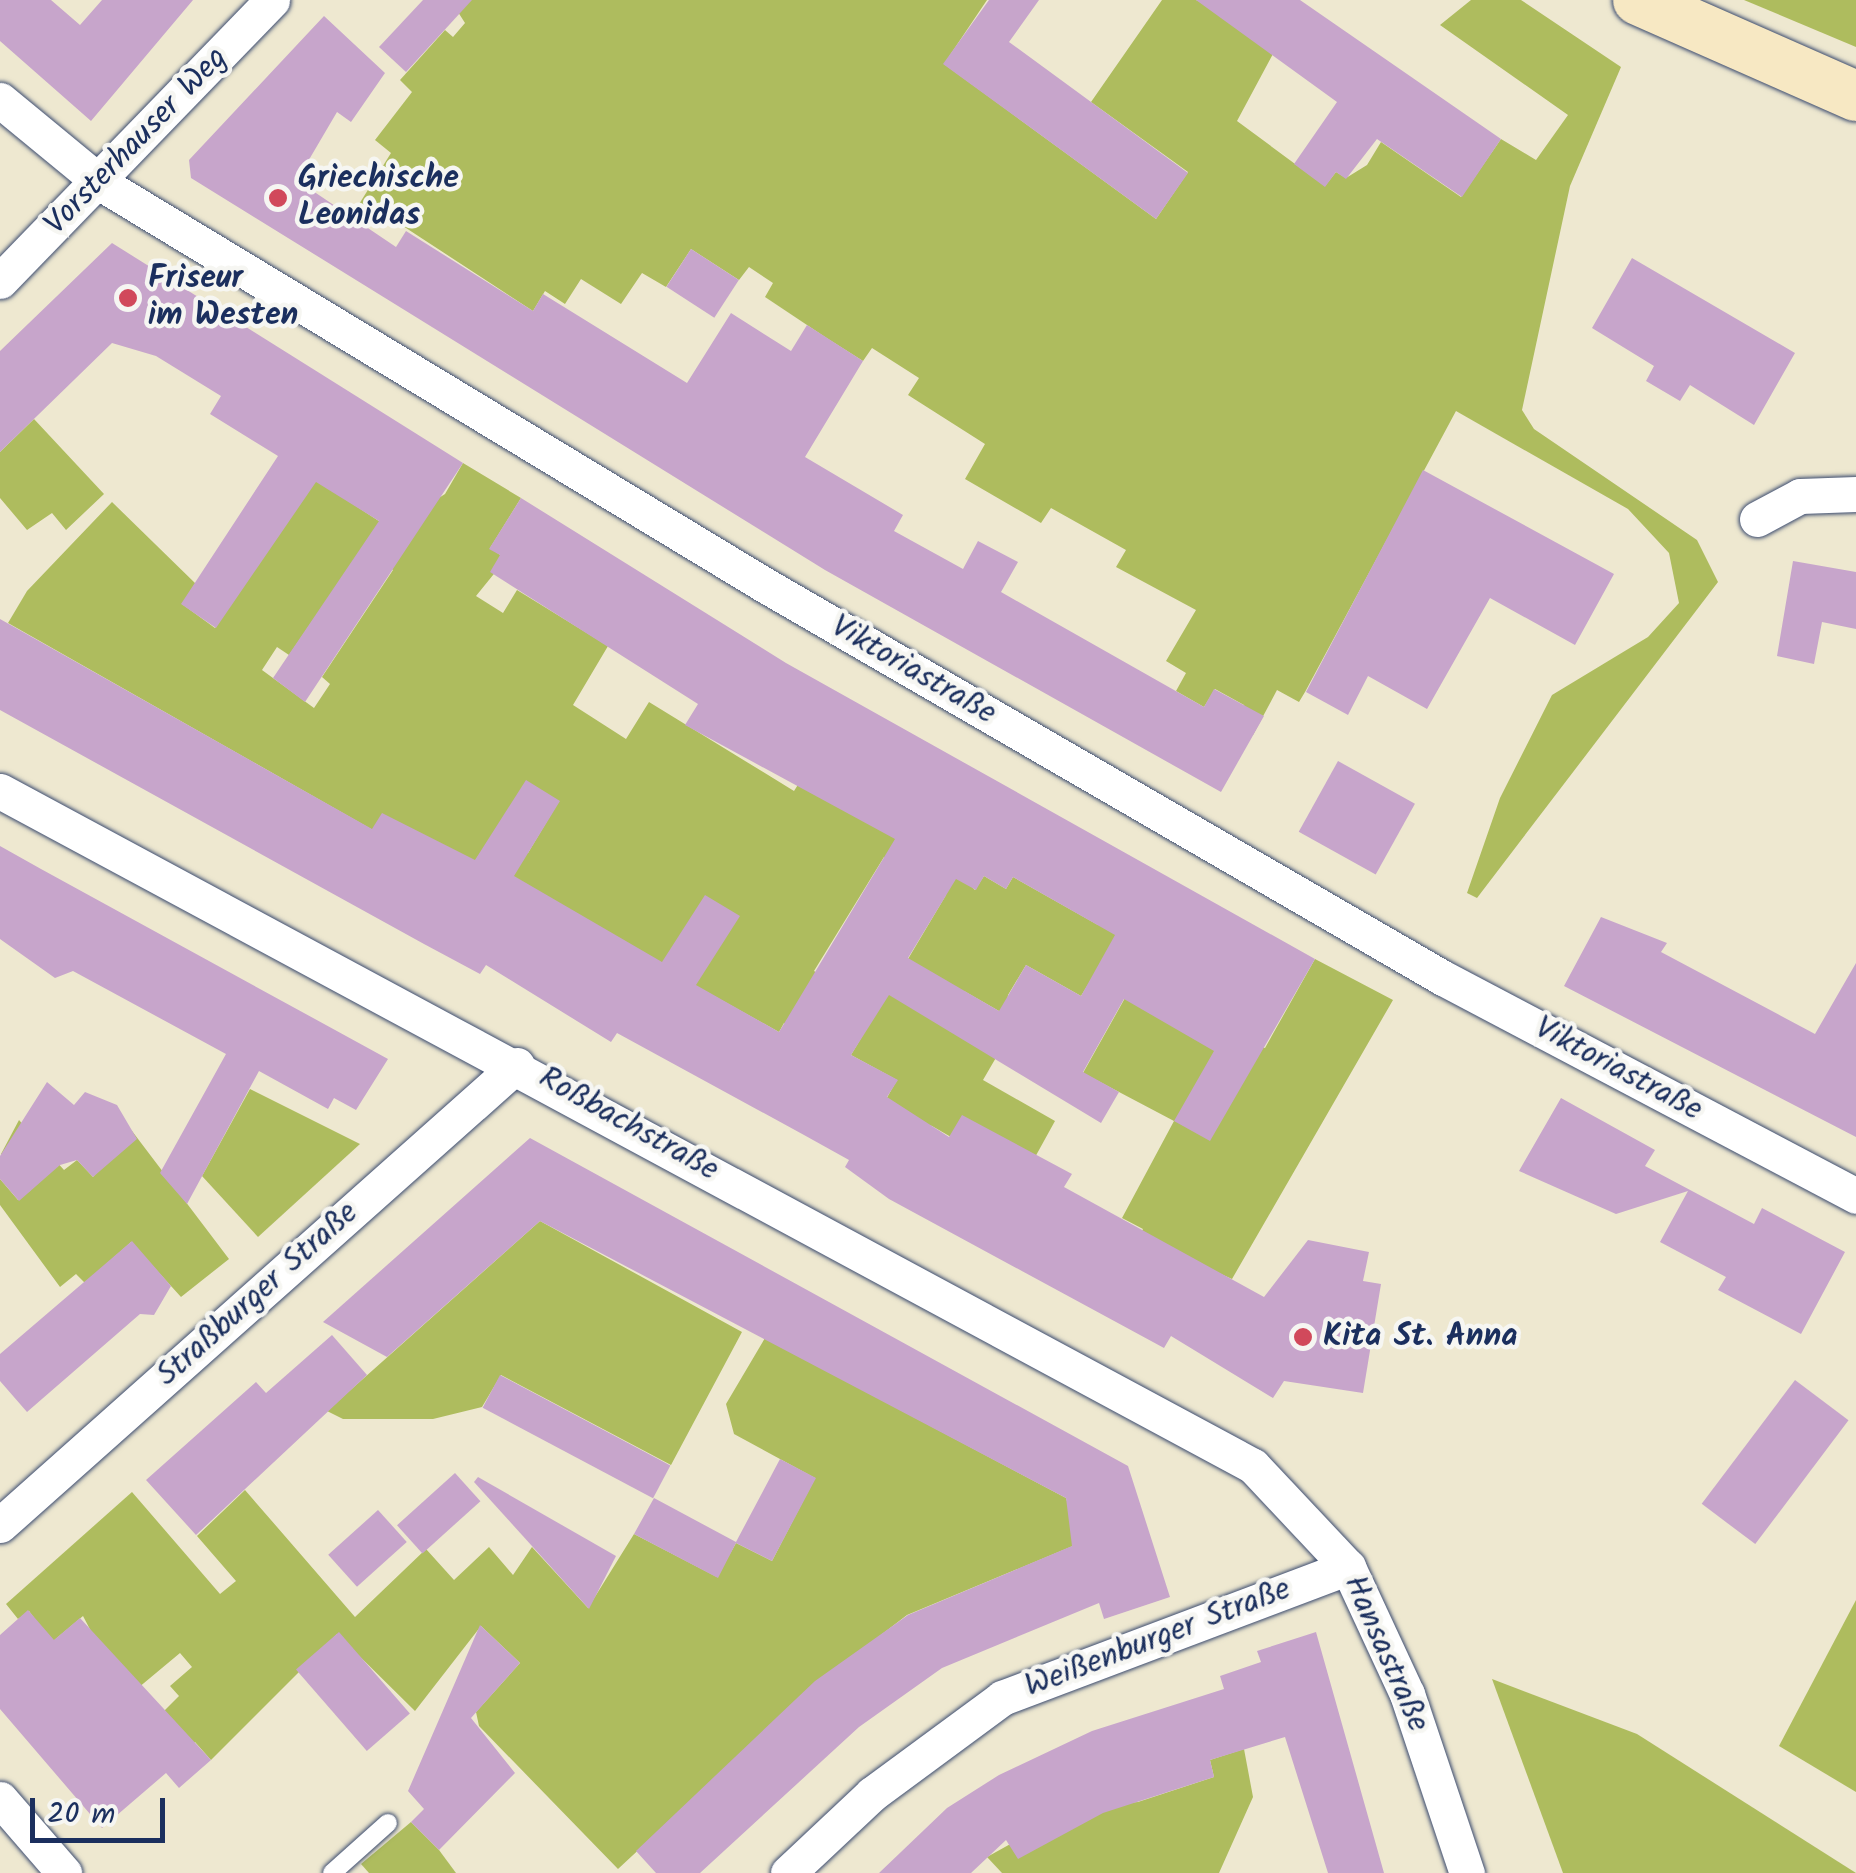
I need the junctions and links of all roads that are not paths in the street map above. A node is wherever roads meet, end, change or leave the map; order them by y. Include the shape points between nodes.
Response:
1 (272, 0) edge
2 (1638, 0) edge
3 (1856, 96) edge
4 (0, 100) edge
5 (102, 184) junction
6 (0, 281) edge
7 (1856, 494) edge
8 (1757, 520) dead end
9 (0, 791) edge
10 (517, 1065) junction
11 (1856, 1196) edge
12 (1252, 1466) joint
13 (0, 1525) edge
14 (1348, 1567) junction
15 (0, 1799) edge
16 (388, 1823) dead end
17 (64, 1873) edge
18 (332, 1873) edge
19 (788, 1873) edge
20 (1467, 1873) edge

1 - 5 street, Vorsterhauser Weg
2 - 3 main road
4 - 5 street, Viktoriastraße
5 - 6 street, Vorsterhauser Weg
5 - 11 street, Viktoriastraße via 762,584 1443,978
7 - 8 street via 1800,496
9 - 10 street, Roßbachstraße
10 - 12 street, Roßbachstraße
10 - 13 street, Straßburger Straße
12 - 14 street, Hansastraße
14 - 19 street, Weißenburger Straße via 1002,1698 872,1794
14 - 20 street, Hansastraße via 1408,1694
15 - 17 street
16 - 18 lane

